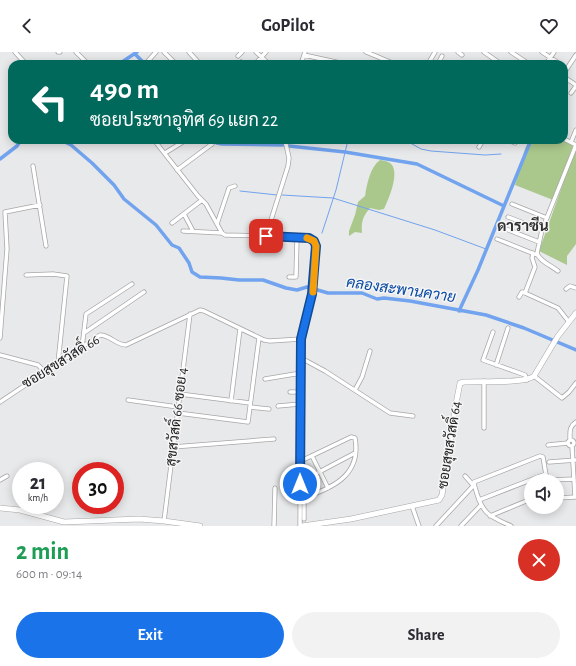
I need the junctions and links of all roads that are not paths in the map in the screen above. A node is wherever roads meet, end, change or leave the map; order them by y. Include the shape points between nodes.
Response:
1 (15, 52) edge
2 (76, 52) edge
3 (156, 52) edge
4 (164, 52) edge
5 (188, 52) edge
6 (242, 52) edge
7 (256, 52) edge
8 (266, 52) edge
9 (366, 52) edge
10 (458, 52) edge
11 (484, 52) edge
12 (511, 52) edge
13 (542, 52) edge
14 (554, 52) edge
15 (571, 52) edge
16 (304, 54) edge
17 (462, 55) dead end
18 (576, 55) edge
19 (238, 56) dead end
20 (442, 56) dead end
21 (550, 57) junction
22 (262, 58) junction
23 (22, 60) edge
24 (84, 60) edge
25 (148, 60) dead end
26 (171, 60) edge
27 (196, 60) edge
28 (260, 60) edge
29 (264, 60) edge
30 (323, 60) edge
31 (385, 60) edge
32 (440, 60) edge
33 (495, 60) edge
34 (520, 60) edge
35 (548, 60) edge
36 (554, 60) edge
37 (571, 62) junction
38 (568, 65) edge
39 (576, 66) edge
40 (576, 86) edge
41 (571, 93) dead end
42 (576, 130) edge
43 (568, 141) edge
44 (571, 142) junction
45 (157, 144) edge
46 (180, 144) edge
47 (212, 144) dead end
48 (286, 144) edge
49 (481, 144) edge
50 (576, 145) edge
51 (479, 147) dead end
52 (165, 153) junction
53 (33, 166) dead end
54 (178, 170) junction
55 (235, 186) dead end
56 (202, 200) junction
57 (512, 204) dead end
58 (40, 205) junction
59 (184, 214) junction
60 (508, 217) dead end
61 (547, 218) junction
62 (172, 223) dead end
63 (217, 224) junction
64 (506, 229) dead end
65 (542, 230) junction
66 (183, 231) dead end
67 (193, 231) junction
68 (222, 233) junction
69 (266, 236) junction
70 (297, 238) junction
71 (497, 239) dead end
72 (539, 242) junction
73 (46, 246) dead end
74 (532, 253) junction
75 (537, 254) junction
76 (558, 271) dead end
77 (26, 275) dead end
78 (289, 277) dead end
79 (132, 284) dead end
80 (576, 288) edge
81 (566, 289) dead end
82 (144, 292) dead end
83 (525, 293) junction
84 (519, 297) dead end
85 (576, 313) edge
86 (190, 314) junction
87 (569, 322) junction
88 (508, 328) dead end
89 (240, 329) junction
90 (493, 332) dead end
91 (84, 333) junction
92 (0, 338) edge
93 (259, 338) junction
94 (301, 339) junction
95 (82, 347) junction
96 (370, 351) dead end
97 (0, 355) edge
98 (301, 358) junction
99 (58, 363) junction
100 (496, 365) junction
101 (45, 372) junction
102 (301, 373) junction
103 (534, 376) junction
104 (265, 379) dead end
105 (527, 380) junction
106 (484, 381) junction
107 (576, 383) edge
108 (355, 390) junction
109 (290, 392) dead end
110 (301, 392) junction
111 (180, 394) junction
112 (128, 400) dead end
113 (231, 400) junction
114 (0, 402) edge
115 (300, 404) junction
116 (250, 405) junction
117 (278, 406) dead end
118 (178, 407) junction
119 (269, 409) dead end
120 (178, 414) junction
121 (413, 416) dead end
122 (575, 423) edge
123 (484, 428) dead end
124 (274, 438) dead end
125 (572, 443) edge
126 (548, 445) dead end
127 (173, 447) junction
128 (355, 453) junction
129 (312, 456) junction
130 (303, 460) dead end
131 (574, 460) edge
132 (549, 462) dead end
133 (320, 471) junction
134 (546, 474) edge
135 (7, 476) dead end
136 (465, 476) dead end
137 (564, 479) edge
138 (575, 479) edge
139 (0, 480) edge
140 (304, 480) dead end
141 (524, 483) edge
142 (474, 485) junction
143 (275, 488) dead end
144 (328, 488) junction
145 (575, 497) edge
146 (302, 498) junction
147 (564, 498) edge
148 (479, 500) junction
149 (524, 502) edge
150 (481, 505) junction
151 (412, 506) junction
152 (0, 508) edge
153 (490, 516) junction
154 (304, 519) dead end
155 (118, 520) junction
156 (150, 520) junction
157 (164, 521) junction
158 (84, 524) edge
159 (188, 525) edge
160 (322, 525) edge
161 (118, 526) edge
162 (150, 526) edge
163 (200, 526) edge
164 (274, 526) edge
165 (301, 526) edge
166 (419, 526) edge
167 (436, 526) edge
168 (461, 526) edge
169 (511, 526) edge

1 - 23 street
2 - 24 street
3 - 25 street
4 - 26 street
5 - 27 street
6 - 19 street
7 - 22 street
8 - 22 street
9 - 31 street
10 - 17 street
11 - 33 street
12 - 34 street
13 - 21 street
14 - 21 street
15 - 18 street
16 - 30 street
18 - 37 street
20 - 32 street
21 - 35 street
21 - 36 street
22 - 28 street
22 - 29 street
37 - 38 street
37 - 39 street
40 - 41 street
42 - 44 street
43 - 44 street
44 - 50 street
45 - 52 street
46 - 52 street
47 - 54 street
48 - 69 street via 288,166
49 - 51 street
50 - 61 street
52 - 54 street
53 - 58 street
54 - 56 street
55 - 63 street via 229,188
56 - 59 street
56 - 63 street
57 - 61 street
58 - 73 street
58 - 92 street via 5,212 7,249
59 - 62 street
59 - 67 street
60 - 65 street
61 - 65 street
63 - 68 street
64 - 72 street
65 - 72 street
66 - 67 street
67 - 68 street
68 - 69 street
69 - 70 street
70 - 78 street via 296,277
70 - 94 street via 309,238 315,243 312,294
71 - 74 street
72 - 75 street
74 - 75 street
74 - 83 street via 535,267
75 - 76 street
77 - 99 street via 67,276
79 - 91 street via 86,314
80 - 81 street via 570,286
82 - 91 street
83 - 84 street via 522,292
83 - 87 street via 558,308
85 - 87 street, ซอยสุขสวัสดิ์ 64
86 - 89 street, ซอยสุขสวัสดิ์ 66 via 202,310
86 - 95 street, ซอยสุขสวัสดิ์ 66 via 126,345 102,335
86 - 111 street, สุขสวัสดิ์ 66 ซอย 4
87 - 103 street, ซอยสุขสวัสดิ์ 64
88 - 100 street
89 - 93 street, ซอยสุขสวัสดิ์ 66
89 - 113 street
90 - 100 street via 484,360
91 - 95 street
93 - 94 street, ซอยสุขสวัสดิ์ 66 via 270,341
93 - 116 street
94 - 98 street
95 - 99 street, ซอยสุขสวัสดิ์ 66
96 - 108 street
97 - 101 street via 38,365
98 - 102 street
98 - 108 street
99 - 101 street, ซอยสุขสวัสดิ์ 66
100 - 105 street via 525,375
101 - 114 street, ซอยสุขสวัสดิ์ 66
102 - 104 street
102 - 110 street
103 - 105 street, ซอยสุขสวัสดิ์ 64
103 - 107 street via 562,398
105 - 106 street, ซอยสุขสวัสดิ์ 64
106 - 123 street
106 - 151 street, ซอยสุขสวัสดิ์ 64 via 461,382 459,386 441,498
108 - 121 street via 390,413
109 - 110 street
110 - 115 street
111 - 113 street
111 - 118 street, สุขสวัสดิ์ 66 ซอย 4
112 - 118 street
113 - 116 street
115 - 117 street
115 - 146 street
116 - 119 street
116 - 120 street via 246,422
118 - 120 street, สุขสวัสดิ์ 66 ซอย 4
120 - 127 street, สุขสวัสดิ์ 66 ซอย 4
122 - 125 street via 569,430
124 - 127 street
125 - 126 street
125 - 131 street
127 - 157 street, สุขสวัสดิ์ 66 ซอย 4
128 - 129 street via 353,437
128 - 133 street
128 - 144 street via 350,470 342,480
129 - 130 street
129 - 133 street
131 - 132 street
131 - 138 street
133 - 140 street
133 - 144 street
134 - 142 street via 543,457 540,456 475,481
135 - 139 street
136 - 142 street
137 - 138 street
138 - 145 street
141 - 148 street
142 - 148 street
142 - 167 street
143 - 164 street
144 - 146 street
145 - 147 street
146 - 154 street
146 - 165 street
148 - 150 street
149 - 153 street
150 - 153 street
150 - 168 street
151 - 160 street, ซอยสุขสวัสดิ์ 64
151 - 166 street
152 - 158 street
153 - 169 street
155 - 156 street
155 - 158 street
155 - 161 street
156 - 157 street
156 - 162 street
157 - 159 street
159 - 163 street
160 - 165 street, ซอยสุขสวัสดิ์ 64

